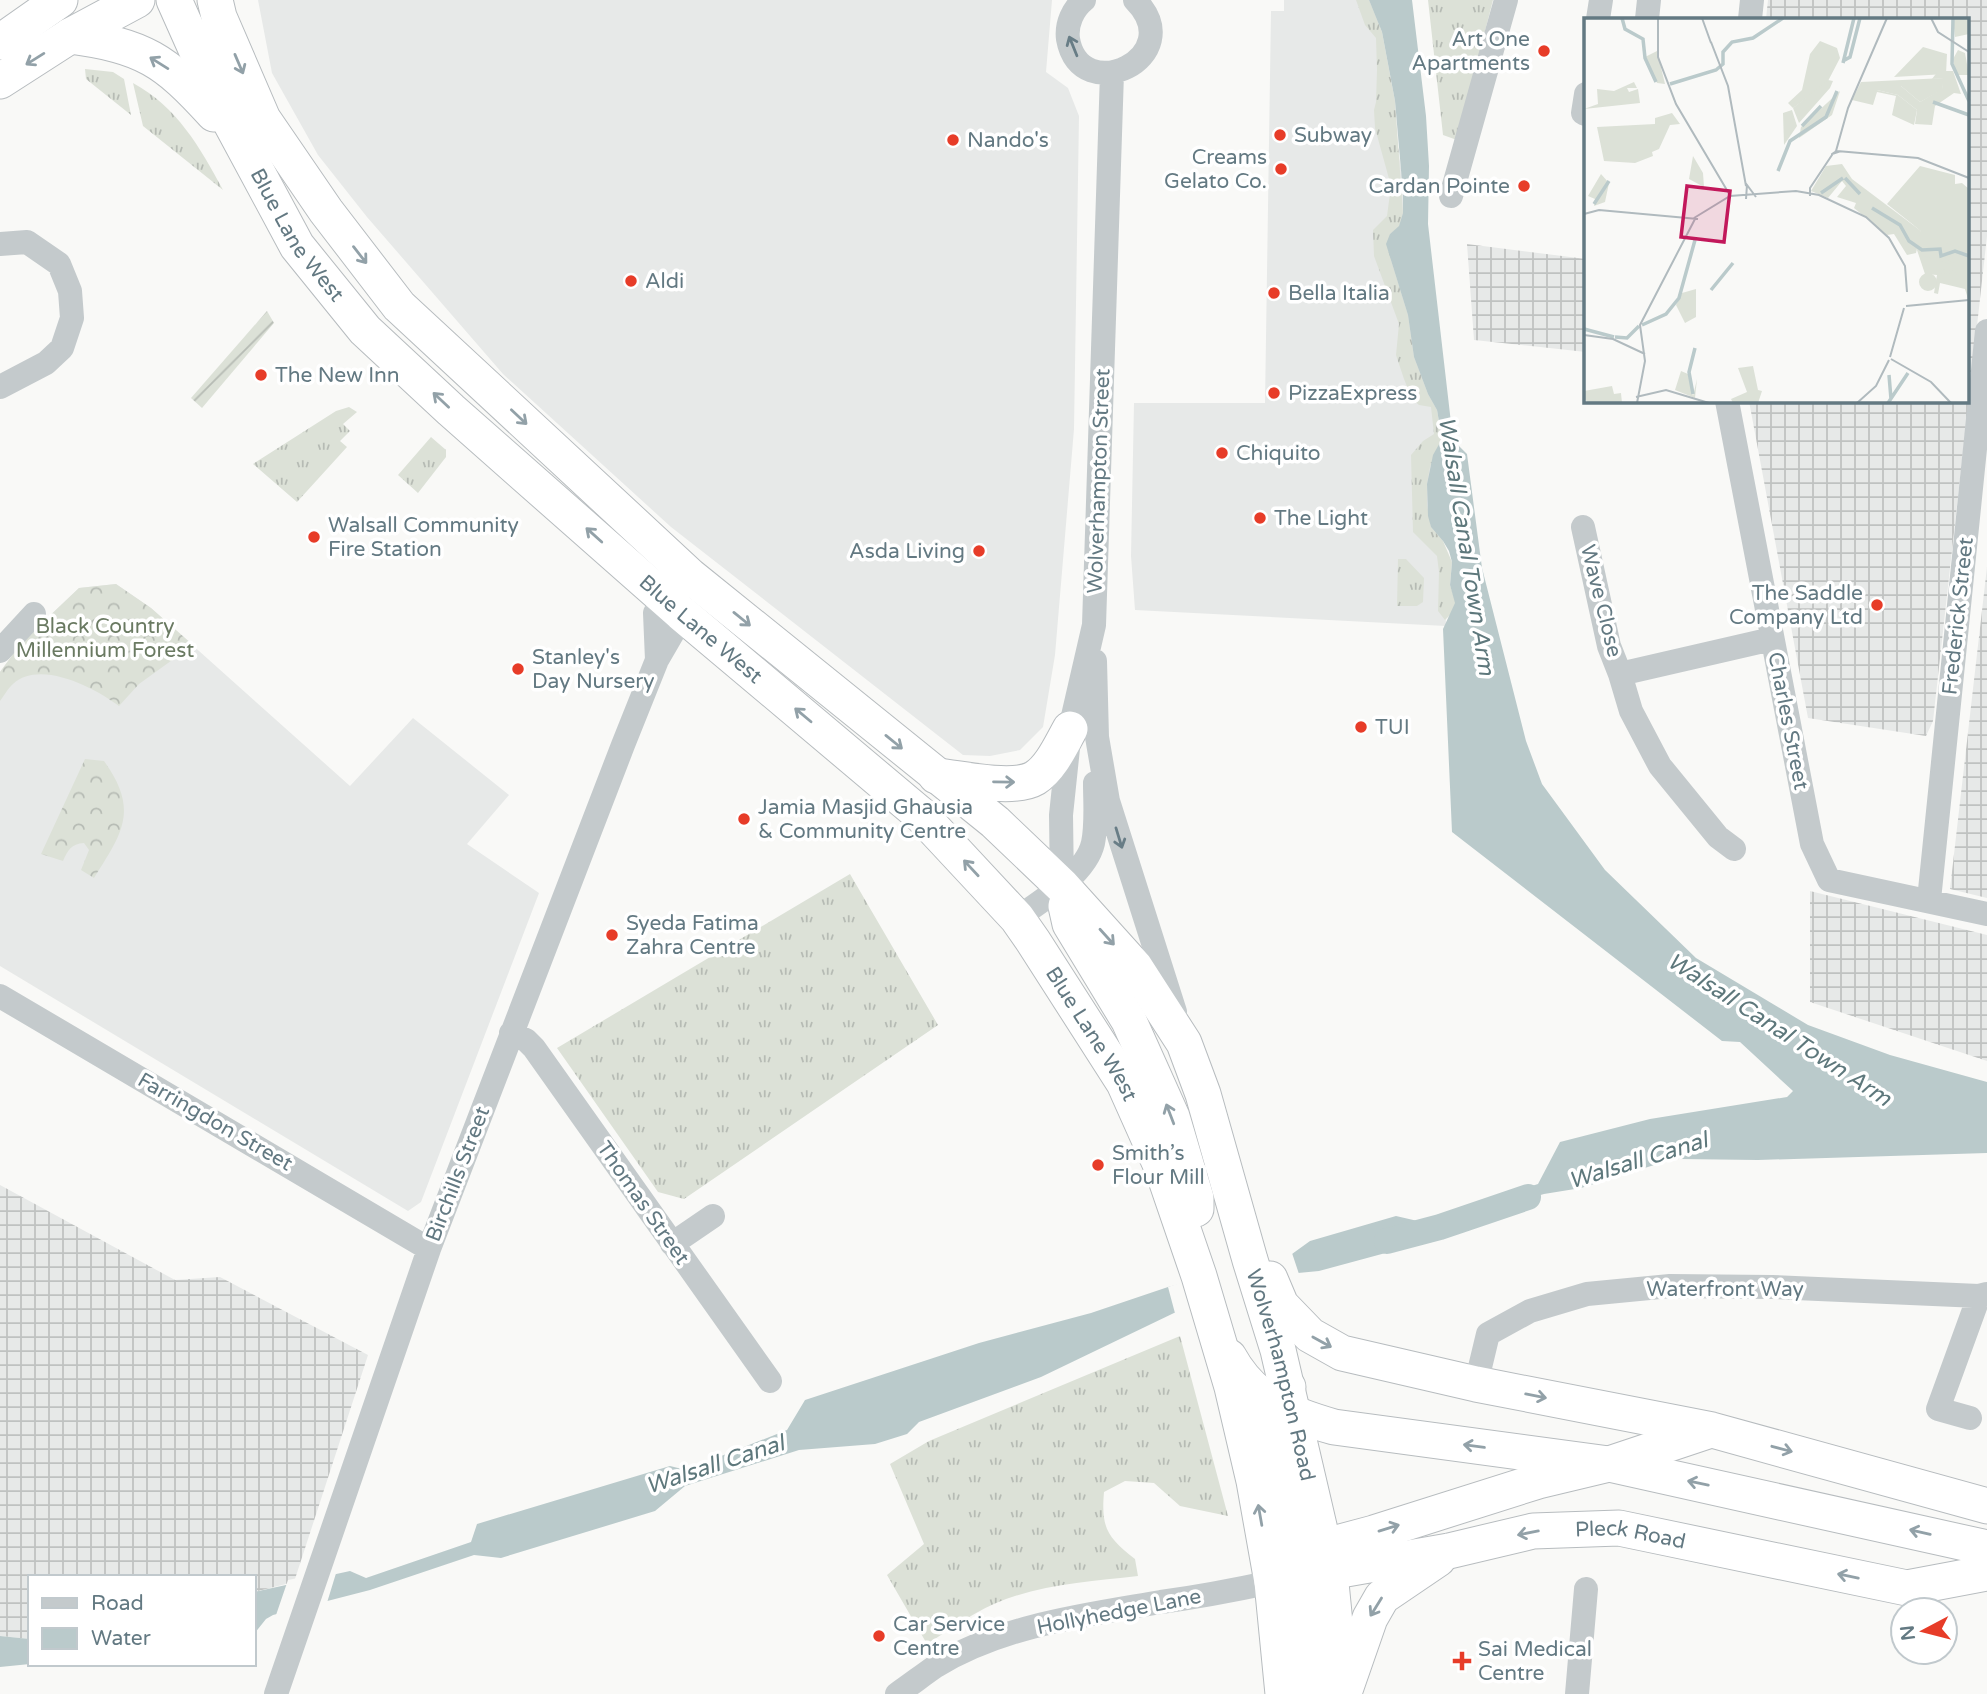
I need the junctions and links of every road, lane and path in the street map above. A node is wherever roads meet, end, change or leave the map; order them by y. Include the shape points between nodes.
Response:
1 (60, 0) edge
2 (137, 0) edge
3 (174, 0) edge
4 (215, 0) edge
5 (1084, 0) edge
6 (1135, 0) edge
7 (1506, 0) edge
8 (1601, 0) edge
9 (1650, 0) edge
10 (1752, 0) edge
11 (1598, 18) edge
12 (1647, 18) edge
13 (1750, 18) edge
14 (70, 36) junction
15 (0, 42) edge
16 (1112, 74) junction
17 (0, 81) edge
18 (242, 145) junction
19 (1451, 197) dead end
20 (0, 244) edge
21 (1987, 331) edge
22 (1984, 374) edge
23 (0, 387) edge
24 (1727, 402) edge
25 (1583, 527) dead end
26 (690, 576) junction
27 (34, 614) dead end
28 (671, 618) junction
29 (1772, 639) junction
30 (0, 651) edge
31 (1620, 674) junction
32 (1084, 733) junction
33 (936, 776) junction
34 (1734, 849) dead end
35 (1062, 886) junction
36 (1929, 900) junction
37 (1987, 914) edge
38 (1017, 918) junction
39 (0, 996) edge
40 (511, 1033) junction
41 (1184, 1043) junction
42 (713, 1216) dead end
43 (672, 1244) junction
44 (429, 1249) junction
45 (1255, 1258) joint
46 (1199, 1276) junction
47 (1983, 1295) edge
48 (1273, 1307) junction
49 (1213, 1325) junction
50 (770, 1381) dead end
51 (1476, 1384) junction
52 (1285, 1402) junction
53 (1969, 1418) dead end
54 (1712, 1430) junction
55 (1609, 1464) junction
56 (1987, 1506) edge
57 (1987, 1548) edge
58 (1449, 1552) junction
59 (1306, 1570) junction
60 (1987, 1573) edge
61 (1586, 1589) dead end
62 (277, 1690) edge
63 (897, 1694) edge
64 (1283, 1694) edge
65 (1316, 1694) edge
66 (1343, 1694) edge
67 (1577, 1694) edge

1 - 15 highway
2 - 14 highway
3 - 18 highway, Blue Lane West
4 -> 26 highway, Blue Lane West via 263,120 399,306
16 -> 5 street via 1089,68 1072,51 1069,25
6 - 16 street via 1149,20 1149,44 1135,64
7 - 19 street
8 - 11 street
9 - 12 street
10 - 13 street
14 -> 17 highway
18 -> 14 highway via 191,89 152,57 124,46
16 - 32 street, Wolverhampton Street via 1094,625
28 -> 18 highway, Blue Lane West via 637,573 365,330 296,246
20 - 23 street via 27,242 59,264 70,291 72,318 62,348 47,363
21 - 22 street, Frederick Street
22 - 36 street, Frederick Street
24 - 29 street, Charles Street
25 - 31 street, Wave Close via 1609,646
26 - 28 highway
26 -> 33 highway, Blue Lane West
27 - 30 street
38 -> 28 highway, Blue Lane West via 921,815
28 - 40 street, Birchills Street
29 - 31 street, Wave Close
29 - 36 street, Charles Street via 1812,844 1829,880
31 - 34 street, Wave Close via 1631,712 1660,766 1718,837
33 -> 32 highway via 1009,784 1034,778
32 - 35 street, Wolverhampton Street via 1061,815
32 - 35 street via 1093,845
32 -> 41 street
33 - 35 highway, Blue Lane West via 995,822
35 - 38 street
35 -> 41 highway, Blue Lane West via 1135,967
46 -> 35 highway via 1196,1198 1172,1117 1129,1021 1070,924
36 - 37 street, Charles Street
38 - 46 highway, Blue Lane West via 1124,1083 1166,1179
39 - 44 street, Farringdon Street
40 - 43 street, Thomas Street via 534,1048
40 - 44 street, Birchills Street
41 - 45 highway, Blue Lane West
42 - 43 street
43 - 50 street, Thomas Street
44 - 62 street, Birchills Street
45 - 48 highway, Wolverhampton Road
46 - 49 highway
47 - 51 street, Waterfront Way via 1670,1286 1587,1294 1530,1311 1488,1334
47 - 53 street via 1938,1409
48 -> 51 highway via 1342,1353
48 - 52 highway, Wolverhampton Road
49 - 52 highway via 1248,1384
59 -> 49 highway via 1254,1481
51 -> 54 highway
55 -> 52 highway via 1349,1429
52 - 59 highway, Wolverhampton Road
52 - 59 highway via 1269,1414 1268,1428 1291,1519 1285,1573
54 - 55 highway
54 -> 56 highway
57 -> 55 highway
59 -> 55 highway via 1374,1532
58 - 59 highway, Pleck Road
60 -> 58 highway, Pleck Road via 1907,1588 1619,1528 1533,1531
58 -> 66 highway via 1382,1597
59 - 63 street, Hollyhedge Lane via 1220,1593 1082,1615 1017,1632 937,1666
59 - 64 highway via 1278,1634
59 - 65 highway, Wolverhampton Road
59 - 66 highway, Wolverhampton Road
61 - 67 street via 1573,1613

